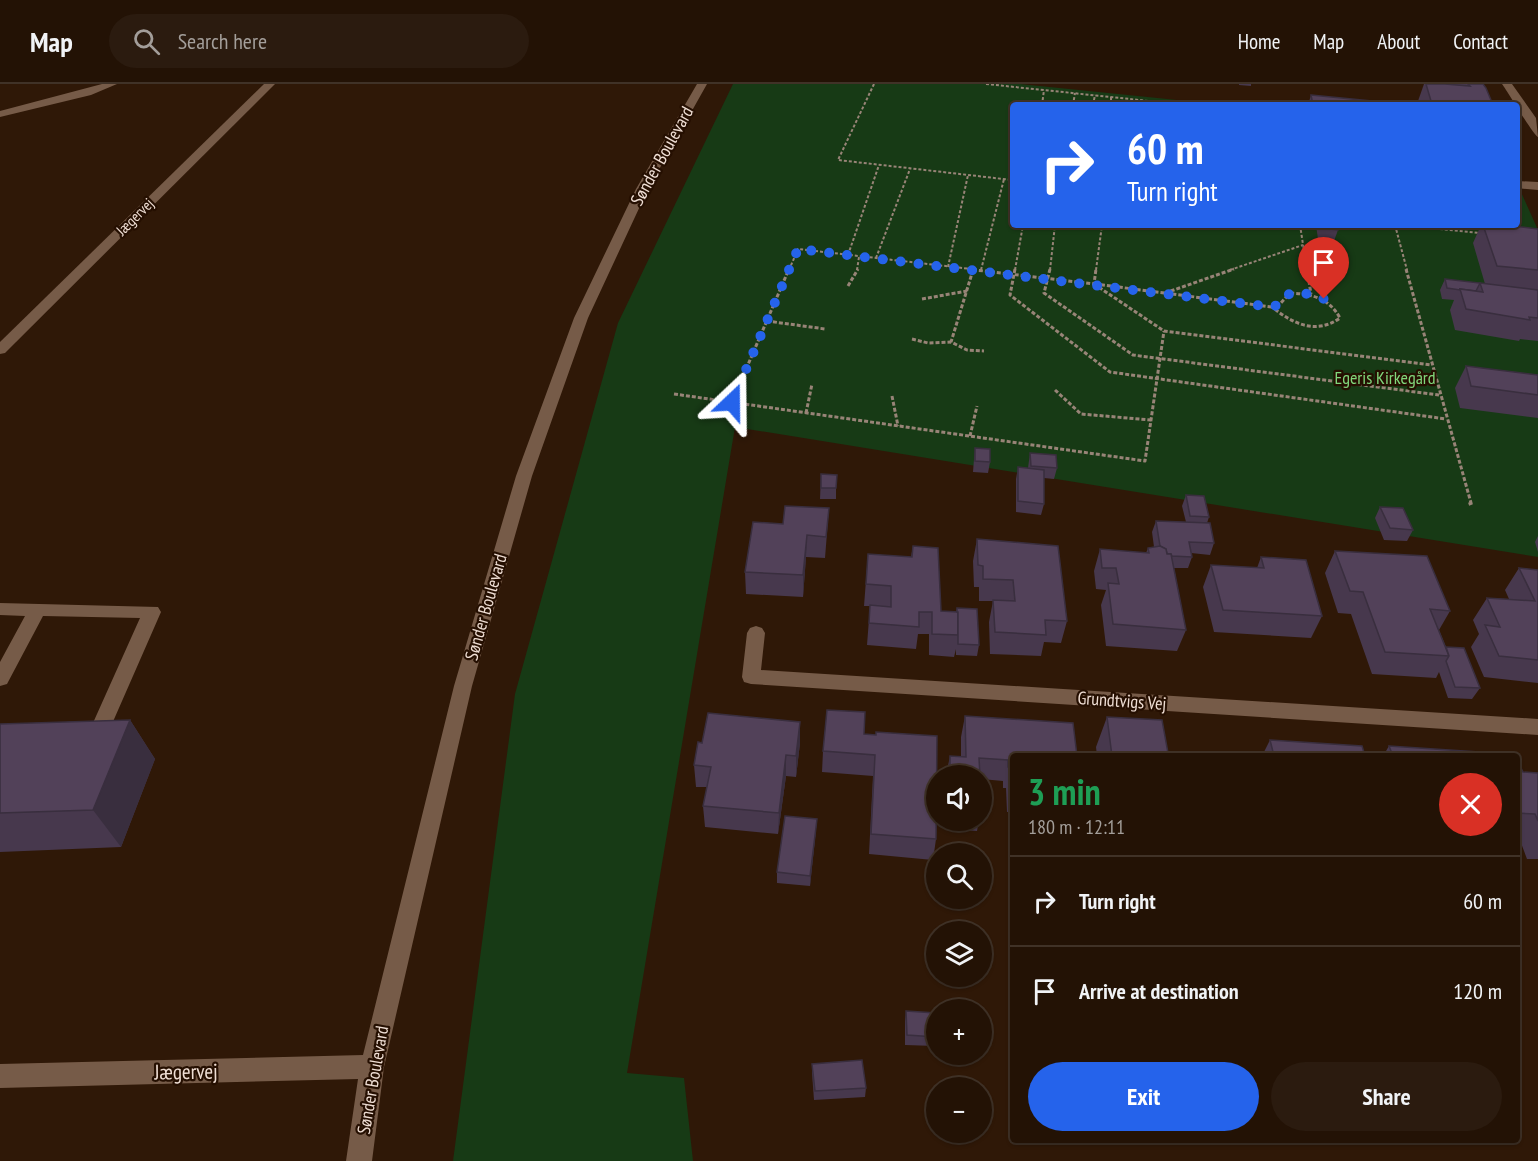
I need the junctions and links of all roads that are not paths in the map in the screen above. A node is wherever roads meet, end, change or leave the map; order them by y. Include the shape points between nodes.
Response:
1 (112, 84) edge
2 (270, 84) edge
3 (702, 84) edge
4 (1507, 84) edge
5 (1520, 102) edge
6 (1520, 102) edge
7 (0, 114) edge
8 (1538, 134) edge
9 (1520, 184) edge
10 (1538, 186) edge
11 (0, 350) edge
12 (0, 609) edge
13 (37, 610) junction
14 (756, 633) dead end
15 (0, 679) edge
16 (1538, 727) edge
17 (87, 758) edge
18 (372, 1068) junction
19 (0, 1076) edge
20 (359, 1161) edge

1 - 7 street
2 - 11 street, Jægervej
3 - 18 street, Sønder Boulevard via 642,189 581,318 524,476 463,686
4 - 6 street
5 - 8 street
9 - 10 street
12 - 13 street
13 - 15 street
13 - 17 street via 152,612
14 - 16 street, Grundtvigs Vej via 751,677
18 - 19 street, Jægervej
18 - 20 street, Sønder Boulevard

